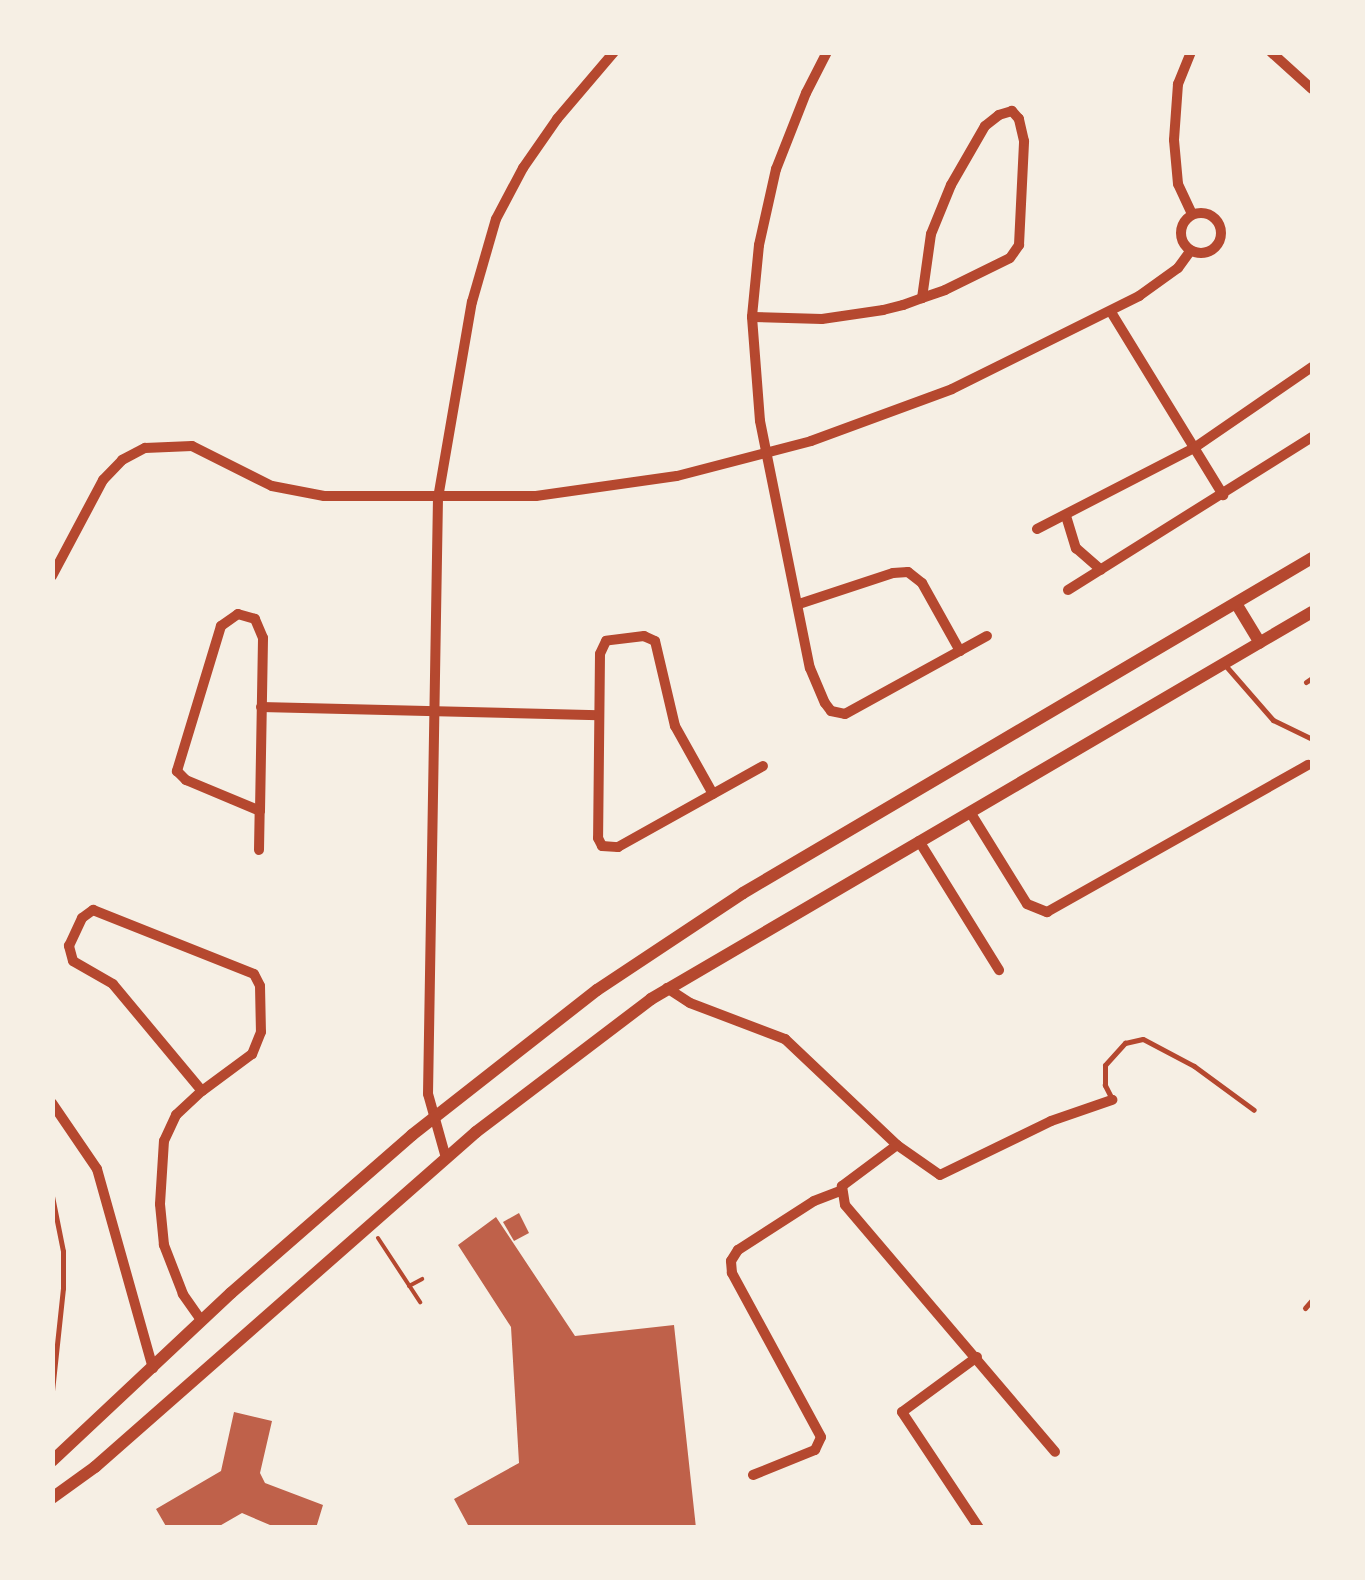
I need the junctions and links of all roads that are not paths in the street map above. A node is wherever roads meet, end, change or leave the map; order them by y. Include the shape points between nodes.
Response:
1 (614, 52) edge
2 (827, 52) edge
3 (1191, 52) edge
4 (1271, 52) edge
5 (1312, 89) edge
6 (1192, 214) junction
7 (1191, 250) junction
8 (922, 298) junction
9 (1111, 312) junction
10 (752, 318) junction
11 (1312, 367) edge
12 (1312, 437) edge
13 (1194, 448) junction
14 (767, 454) junction
15 (1223, 495) junction
16 (438, 498) junction
17 (1066, 516) junction
18 (1037, 529) dead end
19 (1312, 558) edge
20 (1100, 570) junction
21 (52, 576) edge
22 (1068, 590) dead end
23 (799, 604) junction
24 (1237, 605) junction
25 (1312, 612) edge
26 (987, 636) dead end
27 (1260, 643) junction
28 (960, 652) junction
29 (1224, 665) junction
30 (261, 707) junction
31 (434, 713) junction
32 (600, 715) junction
33 (1312, 739) edge
34 (1308, 765) dead end
35 (764, 766) dead end
36 (714, 794) junction
37 (260, 811) junction
38 (970, 812) junction
39 (919, 841) junction
40 (258, 850) dead end
41 (999, 970) dead end
42 (668, 988) junction
43 (202, 1091) junction
44 (1112, 1100) joint
45 (52, 1103) edge
46 (1254, 1110) dead end
47 (433, 1118) junction
48 (897, 1145) junction
49 (446, 1158) junction
50 (842, 1190) junction
51 (52, 1196) edge
52 (1312, 1300) edge
53 (1305, 1308) dead end
54 (201, 1320) junction
55 (977, 1357) junction
56 (152, 1368) junction
57 (52, 1391) edge
58 (1054, 1452) dead end
59 (52, 1461) edge
60 (752, 1475) dead end
61 (52, 1498) edge
62 (979, 1528) edge

1 - 16 street via 557,118 496,219 472,302
2 - 10 street via 776,169
3 - 6 street via 1178,84 1174,140 1178,184
4 - 5 street
6 - 7 street via 1181,229
6 - 7 street via 1210,214 1222,236 1210,251
7 - 9 street via 1166,278
8 - 8 street via 1016,252 1024,140 1012,111 985,126 951,185 931,234
8 - 10 street via 850,316
9 - 13 street
9 - 14 street via 952,390
10 - 14 street
11 - 13 street
12 - 15 street
13 - 15 street
13 - 17 street
14 - 16 street via 600,489
14 - 23 street
15 - 20 street
16 - 21 street via 304,494 272,486 192,446 146,448 103,480
16 - 31 street
17 - 18 street
17 - 20 street via 1076,548
19 - 24 street
20 - 22 street
23 - 28 street via 908,572 922,583
23 - 28 street via 815,685 839,714
24 - 27 street
24 - 47 street via 711,913 564,1014
25 - 27 street
26 - 28 street
27 - 29 street
29 - 33 lane via 1273,720
29 - 38 street
30 - 31 street
30 - 37 street
30 - 37 street via 262,632 255,619 234,615 221,626 177,771
31 - 32 street
31 - 47 street via 428,1094
32 - 36 street via 598,834 605,848
32 - 36 street via 603,645 610,639 652,639 675,726
34 - 38 street via 1046,912 1027,904
35 - 36 street
37 - 40 street
38 - 39 street
39 - 41 street
39 - 42 street
42 - 48 street via 690,1003 784,1038
42 - 49 street
43 - 43 street via 113,984 73,960 69,946 89,912 257,976 256,1047
43 - 54 street via 176,1116 164,1141 160,1204 164,1244
44 - 46 lane via 1105,1065 1125,1043 1143,1040 1194,1066
44 - 48 street via 1050,1121 946,1175
45 - 56 street via 98,1169
47 - 49 street
47 - 54 street
48 - 50 street
49 - 61 street via 96,1467
50 - 55 street via 845,1205
50 - 60 street via 814,1201 730,1261 821,1437 815,1450
51 - 57 lane via 64,1288
52 - 53 lane
54 - 56 street
55 - 58 street
55 - 62 street via 902,1412
56 - 59 street

